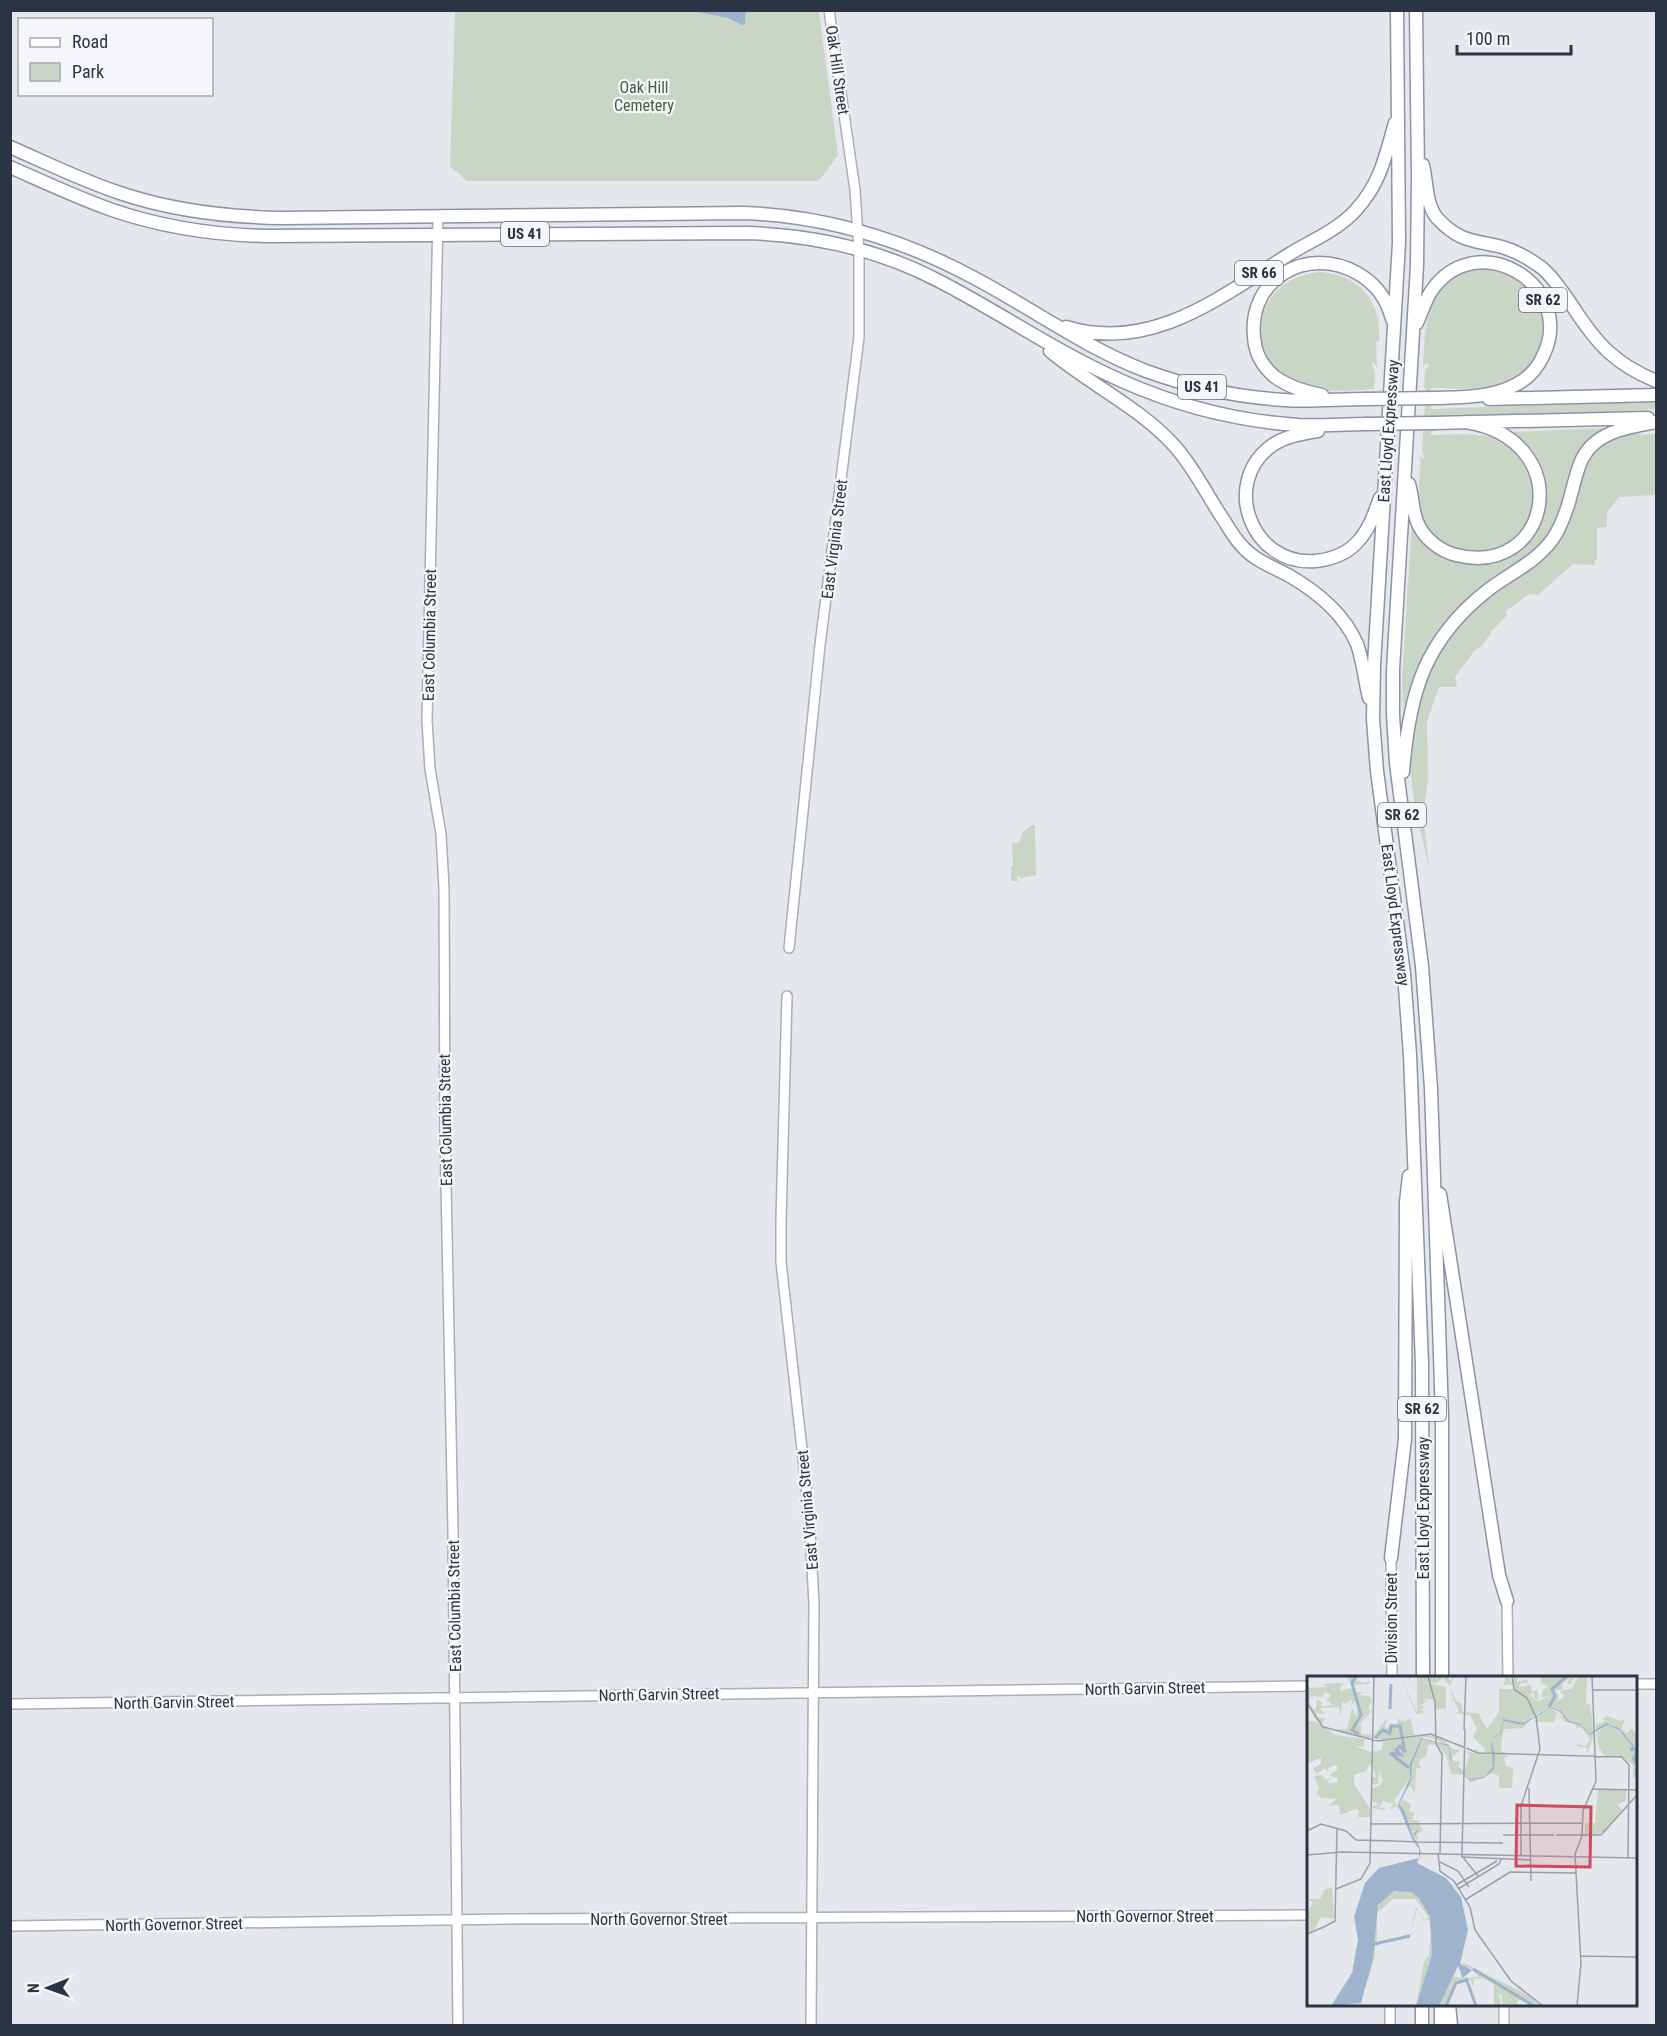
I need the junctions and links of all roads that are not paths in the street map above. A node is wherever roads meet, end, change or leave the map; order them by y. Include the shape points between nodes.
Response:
1 (829, 10) edge
2 (1397, 10) edge
3 (1416, 10) edge
4 (1399, 111) junction
5 (847, 130) joint
6 (1418, 143) junction
7 (10, 147) edge
8 (10, 167) edge
9 (438, 216) junction
10 (858, 230) junction
11 (437, 235) junction
12 (859, 250) junction
13 (1050, 322) junction
14 (1030, 332) junction
15 (1413, 332) junction
16 (1394, 334) junction
17 (1656, 381) edge
18 (1656, 395) edge
19 (1434, 398) junction
20 (1347, 399) junction
21 (1656, 417) edge
22 (1466, 422) junction
23 (1656, 422) edge
24 (1366, 424) junction
25 (1405, 471) junction
26 (1384, 489) junction
27 (1373, 718) junction
28 (1402, 813) junction
29 (789, 948) dead end
30 (787, 996) dead end
31 (1412, 1145) junction
32 (1432, 1157) junction
33 (1391, 1558) joint
34 (1507, 1601) joint
35 (1442, 1675) edge
36 (1392, 1676) edge
37 (1423, 1676) edge
38 (1508, 1676) edge
39 (1637, 1684) edge
40 (1656, 1684) edge
41 (1307, 1686) edge
42 (814, 1692) junction
43 (455, 1697) junction
44 (10, 1704) edge
45 (1307, 1915) edge
46 (812, 1918) junction
47 (457, 1920) junction
48 (10, 1926) edge
49 (1390, 2006) edge
50 (1422, 2006) edge
51 (1441, 2006) edge
52 (1449, 2006) edge
53 (1504, 2006) edge
54 (458, 2025) edge
55 (811, 2025) edge
56 (1390, 2025) edge
57 (1422, 2025) edge
58 (1441, 2025) edge
59 (1451, 2025) edge
60 (1504, 2025) edge

1 - 5 main road, Oak Hill Street
2 - 4 highway, East Lloyd Expressway / SR 66
3 - 6 highway, East Lloyd Expressway
4 - 13 highway, SR 66 via 1373,188 1355,211 1323,234 1197,310 1163,325 1109,333 1074,330
4 - 16 highway, East Lloyd Expressway via 1400,243
5 - 10 main road, East Virginia Street
6 - 15 highway, East Lloyd Expressway
6 - 17 highway via 1430,204 1444,225 1469,241 1511,251 1543,270 1607,353
7 - 9 highway, US 41 via 119,193 207,213 282,218
8 - 11 highway, US 41 via 112,210 189,229 267,236
9 - 10 highway, US 41 via 744,213
9 - 11 main road, East Columbia Street
10 - 12 main road, East Virginia Street
10 - 13 highway, US 41 via 947,263
11 - 12 highway, US 41 via 754,233 817,240
11 - 43 main road, East Columbia Street via 427,720 443,876
12 - 14 highway, US 41 via 937,280
12 - 29 main road, East Virginia Street via 859,337 818,668
13 - 20 highway, US 41 via 1113,357 1195,386 1286,400
14 - 24 highway, US 41 via 1113,377 1193,406 1237,417 1299,425
14 - 27 highway, SR 62 via 1064,362 1159,430 1184,458 1241,545 1264,563 1305,585 1343,621 1358,646
15 - 19 highway, SR 62 via 1436,286 1452,270 1469,264 1488,262 1513,268 1532,283 1546,305 1548,344 1527,378 1490,393
15 - 25 highway, East Lloyd Expressway / SR 62
16 - 20 highway via 1383,296 1349,269 1327,263 1305,264 1283,273 1263,291 1253,330 1258,356 1265,367 1275,377 1302,390
16 - 26 highway, East Lloyd Expressway
18 - 19 highway, US 41
19 - 20 highway, US 41, bridge
21 - 22 highway, US 41
22 - 24 highway, US 41, bridge
22 - 25 highway via 1491,428 1510,439 1527,455 1537,474 1538,510 1530,531 1516,545 1497,555 1477,558 1440,548 1418,524
23 - 28 highway via 1616,431 1591,447 1582,459 1565,516 1553,539 1534,559 1475,600 1439,641 1410,709
24 - 26 highway via 1306,433 1274,444 1251,471 1245,493 1247,510 1259,537 1275,551 1296,560 1323,560 1353,547 1360,539
25 - 28 highway, East Lloyd Expressway / SR 62 via 1392,690
26 - 27 highway, East Lloyd Expressway
27 - 31 highway, East Lloyd Expressway / SR 62 via 1404,974
28 - 32 highway, East Lloyd Expressway / SR 62 via 1422,966
30 - 42 main road, East Virginia Street via 781,1262 809,1512
31 - 33 highway via 1406,1202 1405,1439
31 - 37 highway, East Lloyd Expressway / SR 62 via 1422,1375
32 - 34 highway via 1445,1216 1499,1575
32 - 35 highway, East Lloyd Expressway / SR 62 via 1442,1414
33 - 36 main road, Division Street
34 - 38 main road
39 - 40 main road
41 - 42 main road, North Garvin Street
42 - 43 main road, North Garvin Street
42 - 46 main road, East Virginia Street
43 - 44 main road, North Garvin Street
43 - 47 main road, East Columbia Street
45 - 46 main road, North Governor Street
46 - 47 main road, North Governor Street
46 - 55 main road, East Virginia Street
47 - 48 main road, North Governor Street
47 - 54 main road, East Columbia Street
49 - 56 main road
50 - 57 highway
51 - 58 highway
52 - 59 highway
53 - 60 main road

